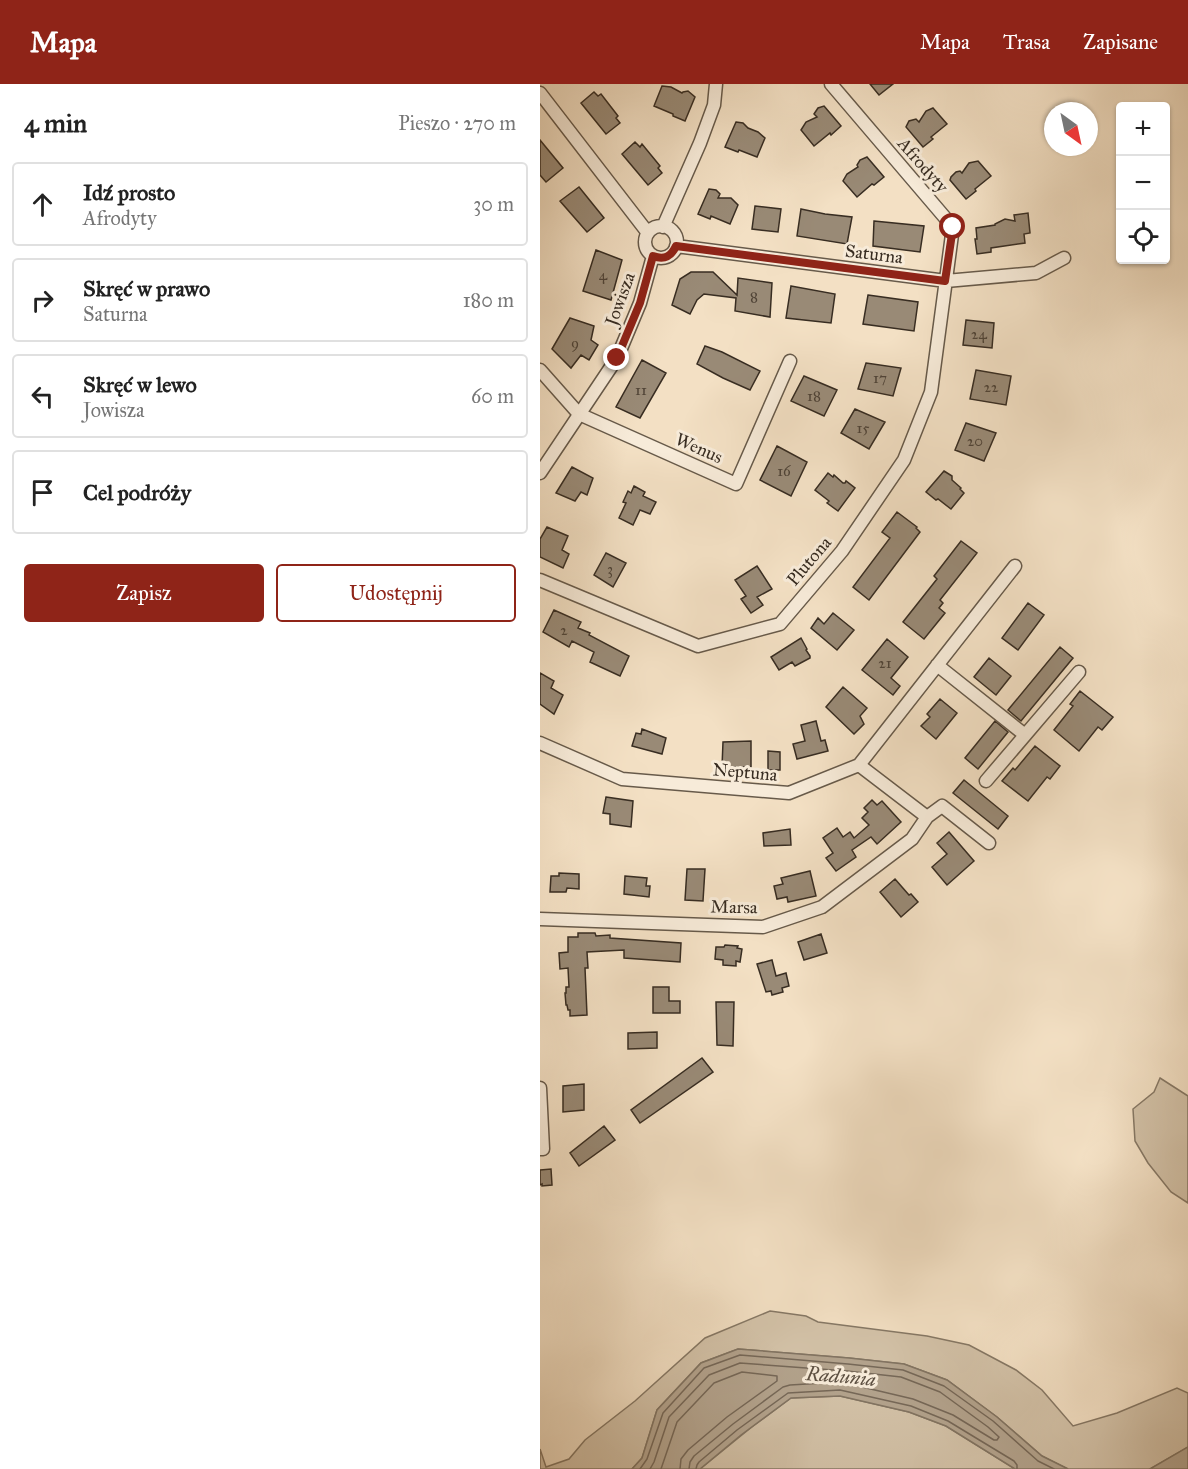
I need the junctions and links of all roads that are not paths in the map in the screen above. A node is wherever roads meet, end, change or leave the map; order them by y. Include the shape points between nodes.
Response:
1 (716, 84) edge
2 (831, 84) edge
3 (540, 93) edge
4 (663, 227) junction
5 (648, 233) junction
6 (676, 246) junction
7 (653, 256) junction
8 (1064, 258) dead end
9 (945, 281) junction
10 (790, 361) dead end
11 (540, 370) edge
12 (579, 414) junction
13 (540, 473) edge
14 (1015, 566) dead end
15 (540, 580) edge
16 (937, 665) junction
17 (1079, 672) dead end
18 (1025, 735) junction
19 (540, 743) edge
20 (859, 765) junction
21 (986, 781) dead end
22 (927, 817) junction
23 (989, 843) dead end
24 (540, 919) edge
25 (540, 1088) edge
26 (540, 1149) edge

1 - 4 street via 707,124
2 - 9 street, Afrodyty via 953,227
3 - 5 street
4 - 5 street
4 - 6 street via 676,236
5 - 7 street via 646,248
6 - 7 street via 665,258
6 - 9 street, Saturna
7 - 12 street, Jowisza via 640,303 617,358
8 - 9 street, Saturna via 1036,273
9 - 15 street, Plutona via 931,392 904,460 842,551 780,624 698,646
10 - 12 street, Wenus via 736,484
11 - 12 street, Wenus
12 - 13 street, Jowisza
14 - 16 street
16 - 18 street
16 - 20 street
17 - 18 street
18 - 21 street
19 - 20 street, Neptuna via 622,779 789,793
20 - 22 street
22 - 23 street via 942,806
22 - 24 street, Marsa via 912,839 822,907 763,927
25 - 26 street

